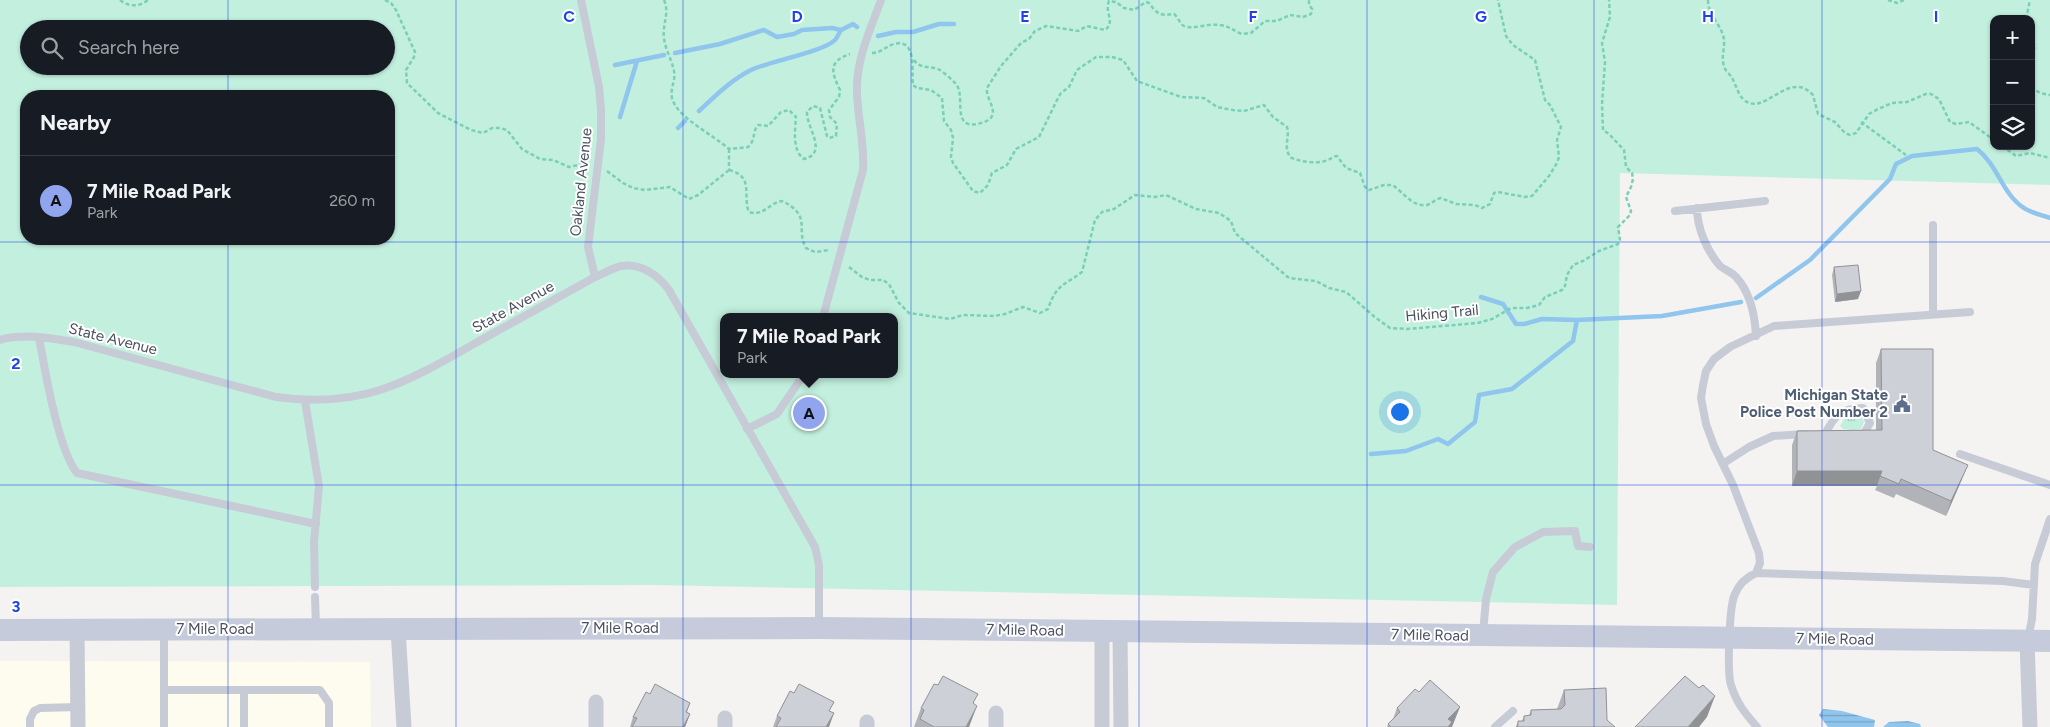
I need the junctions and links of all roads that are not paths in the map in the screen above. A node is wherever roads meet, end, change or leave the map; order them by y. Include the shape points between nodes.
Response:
1 (581, 0) edge
2 (881, 0) edge
3 (1765, 201) dead end
4 (1697, 208) junction
5 (1675, 211) dead end
6 (1933, 225) dead end
7 (595, 277) junction
8 (1970, 312) dead end
9 (824, 313) edge
10 (1933, 314) junction
11 (1756, 336) junction
12 (39, 338) junction
13 (0, 340) edge
14 (801, 378) edge
15 (305, 401) junction
16 (747, 429) junction
17 (1824, 434) junction
18 (1834, 434) edge
19 (1854, 435) edge
20 (1960, 454) dead end
21 (1724, 463) junction
22 (2050, 485) edge
23 (2050, 519) edge
24 (316, 524) junction
25 (1590, 547) dead end
26 (1756, 573) junction
27 (2034, 585) junction
28 (315, 587) dead end
29 (315, 597) dead end
30 (819, 628) junction
31 (316, 629) junction
32 (398, 629) junction
33 (0, 630) edge
34 (77, 630) junction
35 (164, 630) junction
36 (1111, 631) junction
37 (1483, 635) junction
38 (1730, 638) junction
39 (2027, 641) junction
40 (2050, 641) edge
41 (164, 690) junction
42 (244, 690) junction
43 (596, 702) dead end
44 (78, 707) junction
45 (1513, 711) dead end
46 (30, 727) edge
47 (78, 727) edge
48 (164, 727) edge
49 (244, 727) edge
50 (329, 727) edge
51 (404, 727) edge
52 (596, 727) edge
53 (1102, 727) edge
54 (1121, 727) edge
55 (1495, 727) edge
56 (1757, 727) edge
57 (2030, 727) edge

1 - 7 lane, Oakland Avenue via 599,87 601,140 588,247
2 - 9 lane via 862,52 856,87 863,170
3 - 4 lane
4 - 5 lane
4 - 11 lane via 1707,246 1721,266 1737,277 1748,296 1755,318
6 - 10 lane
7 - 15 lane, State Avenue via 408,380 352,398
7 - 16 lane, State Avenue via 619,266 627,266 646,270 664,283
8 - 10 lane
10 - 11 lane via 1774,326
11 - 21 lane via 1730,347 1714,359 1706,371 1702,398 1706,424
12 - 13 lane, State Avenue
12 - 15 lane, State Avenue via 74,342 276,397
12 - 24 lane via 57,422 70,462 77,472
14 - 16 lane via 777,414
15 - 24 lane via 319,486
16 - 30 lane, State Avenue via 815,546 819,565
17 - 18 lane
17 - 19 lane via 1833,419 1849,408 1863,408 1870,423 1863,435
17 - 21 lane via 1773,436
20 - 22 lane
21 - 26 lane via 1759,553
23 - 27 lane via 2035,564
24 - 28 lane
25 - 37 lane via 1578,546 1575,531 1543,532 1515,547 1493,572 1486,600
26 - 27 lane via 2003,581
26 - 38 lane via 1747,577 1734,594
27 - 39 lane
29 - 31 lane
30 - 32 street, 7 Mile Road
30 - 36 street, 7 Mile Road
31 - 32 street, 7 Mile Road
31 - 35 street, 7 Mile Road
32 - 51 street
33 - 34 street, 7 Mile Road
34 - 35 street, 7 Mile Road
34 - 44 street
35 - 41 lane
36 - 37 street, 7 Mile Road
36 - 53 street
36 - 54 street
37 - 38 street, 7 Mile Road
38 - 39 street, 7 Mile Road
38 - 56 lane via 1730,682 1738,704
39 - 40 street, 7 Mile Road
39 - 57 street
41 - 42 lane
41 - 48 lane
42 - 49 lane
42 - 50 lane via 320,690 329,703
43 - 52 street
44 - 46 lane via 40,708 34,711
44 - 47 street
45 - 55 lane

